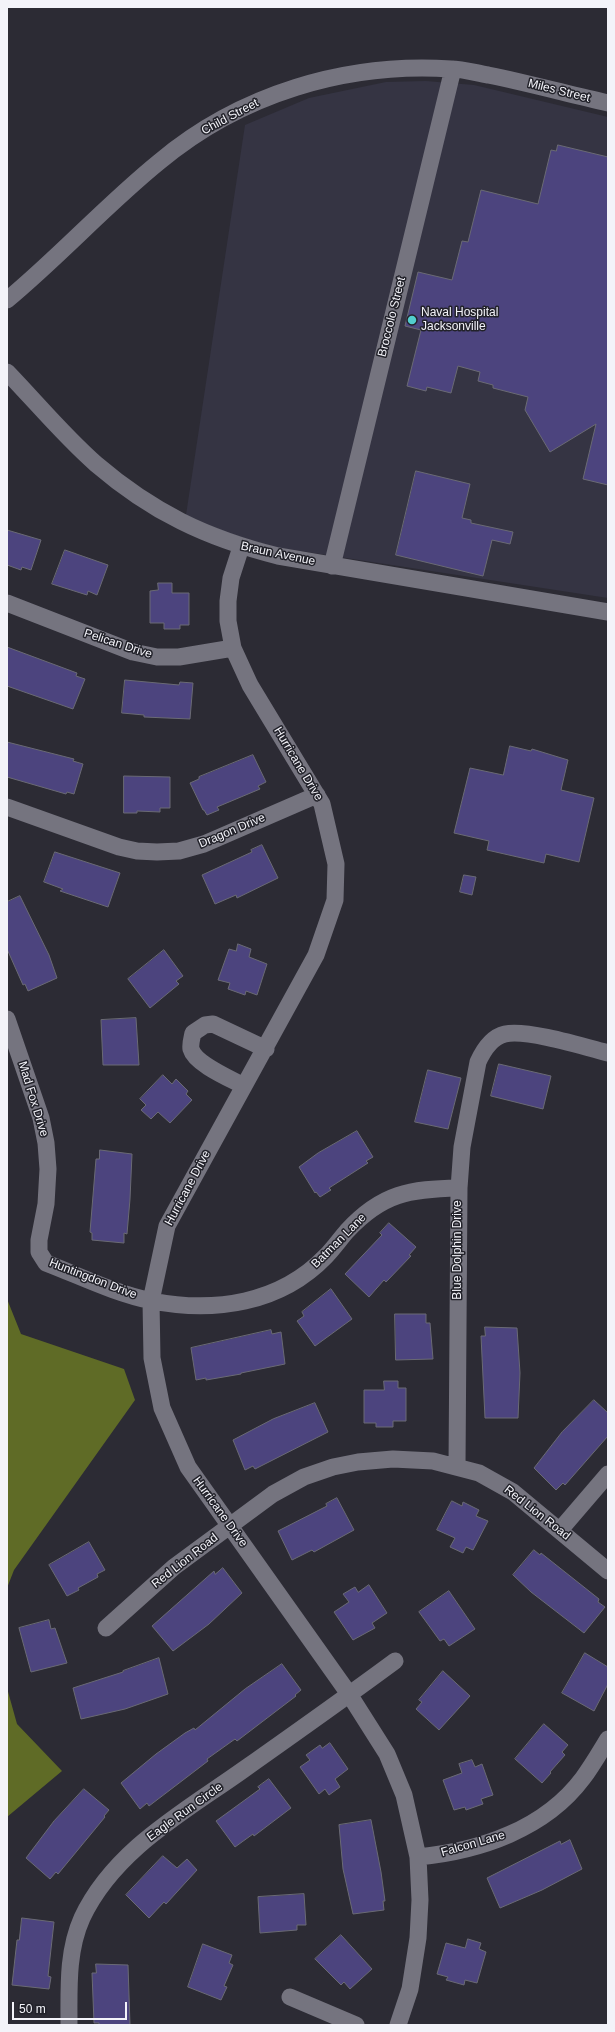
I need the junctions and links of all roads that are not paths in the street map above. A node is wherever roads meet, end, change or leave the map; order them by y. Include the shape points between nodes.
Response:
1 (453, 69) junction
2 (511, 80) joint
3 (608, 103) edge
4 (7, 300) edge
5 (7, 372) edge
6 (241, 546) junction
7 (332, 566) junction
8 (7, 603) edge
9 (608, 612) edge
10 (233, 648) junction
11 (317, 795) junction
12 (7, 807) edge
13 (7, 1019) edge
14 (266, 1049) junction
15 (608, 1053) edge
16 (244, 1086) junction
17 (459, 1188) junction
18 (39, 1252) joint
19 (151, 1301) junction
20 (457, 1466) junction
21 (608, 1474) edge
22 (230, 1526) junction
23 (560, 1530) junction
24 (608, 1571) edge
25 (106, 1628) dead end
26 (395, 1661) dead end
27 (349, 1694) junction
28 (608, 1739) edge
29 (418, 1857) junction
30 (290, 1998) dead end
31 (69, 2025) edge
32 (356, 2025) edge
33 (398, 2025) edge

1 - 2 street, Child Street
1 - 4 street, Child Street via 412,68 335,76 298,85 227,116 187,140 159,162
1 - 7 street, Broccolo Street
2 - 3 street, Miles Street
5 - 6 street, Braun Avenue via 94,463 125,487 163,513 204,533
6 - 7 street, Braun Avenue
6 - 10 street, Hurricane Drive via 231,578 228,601 228,621
7 - 9 street, Braun Avenue
8 - 10 street, Pelican Drive via 133,652 157,657 179,657
10 - 11 street, Hurricane Drive via 250,685
11 - 12 street, Dragon Drive via 204,844 179,851 157,852 119,847
11 - 14 street, Hurricane Drive via 325,815 336,864 335,900 316,955
13 - 18 street, Mad Fox Drive via 41,1118 46,1143 46,1204
14 - 16 street, Hurricane Drive
14 - 16 street via 213,1024 205,1025 194,1033 191,1049 195,1056
15 - 17 street, Blue Dolphin Drive via 522,1032 504,1034 493,1041 484,1050 478,1062 462,1147
16 - 19 street, Hurricane Drive via 167,1226
17 - 19 street, Batman Lane via 416,1190 383,1202 365,1214 325,1257 304,1275 260,1298 215,1306
17 - 20 street, Blue Dolphin Drive
18 - 19 street, Huntingdon Drive via 46,1263
19 - 22 street, Hurricane Drive via 152,1358 162,1408 188,1467
20 - 22 street, Red Lion Road via 433,1461 393,1459 333,1467 304,1477 273,1494
20 - 23 street, Red Lion Road via 479,1472 513,1492
21 - 23 street
22 - 25 street, Red Lion Road via 174,1566
22 - 27 street, Hurricane Drive
23 - 24 street, Red Lion Road
26 - 27 street, Eagle Run Circle
27 - 29 street, Hurricane Drive via 386,1754 404,1795
27 - 31 street, Eagle Run Circle via 157,1831 113,1869 82,1919 73,1947 69,1973
28 - 29 street, Falcon Lane via 583,1778 564,1798 516,1832 496,1841 453,1852
29 - 33 street, Hurricane Drive via 418,1938 410,1989
30 - 32 street

